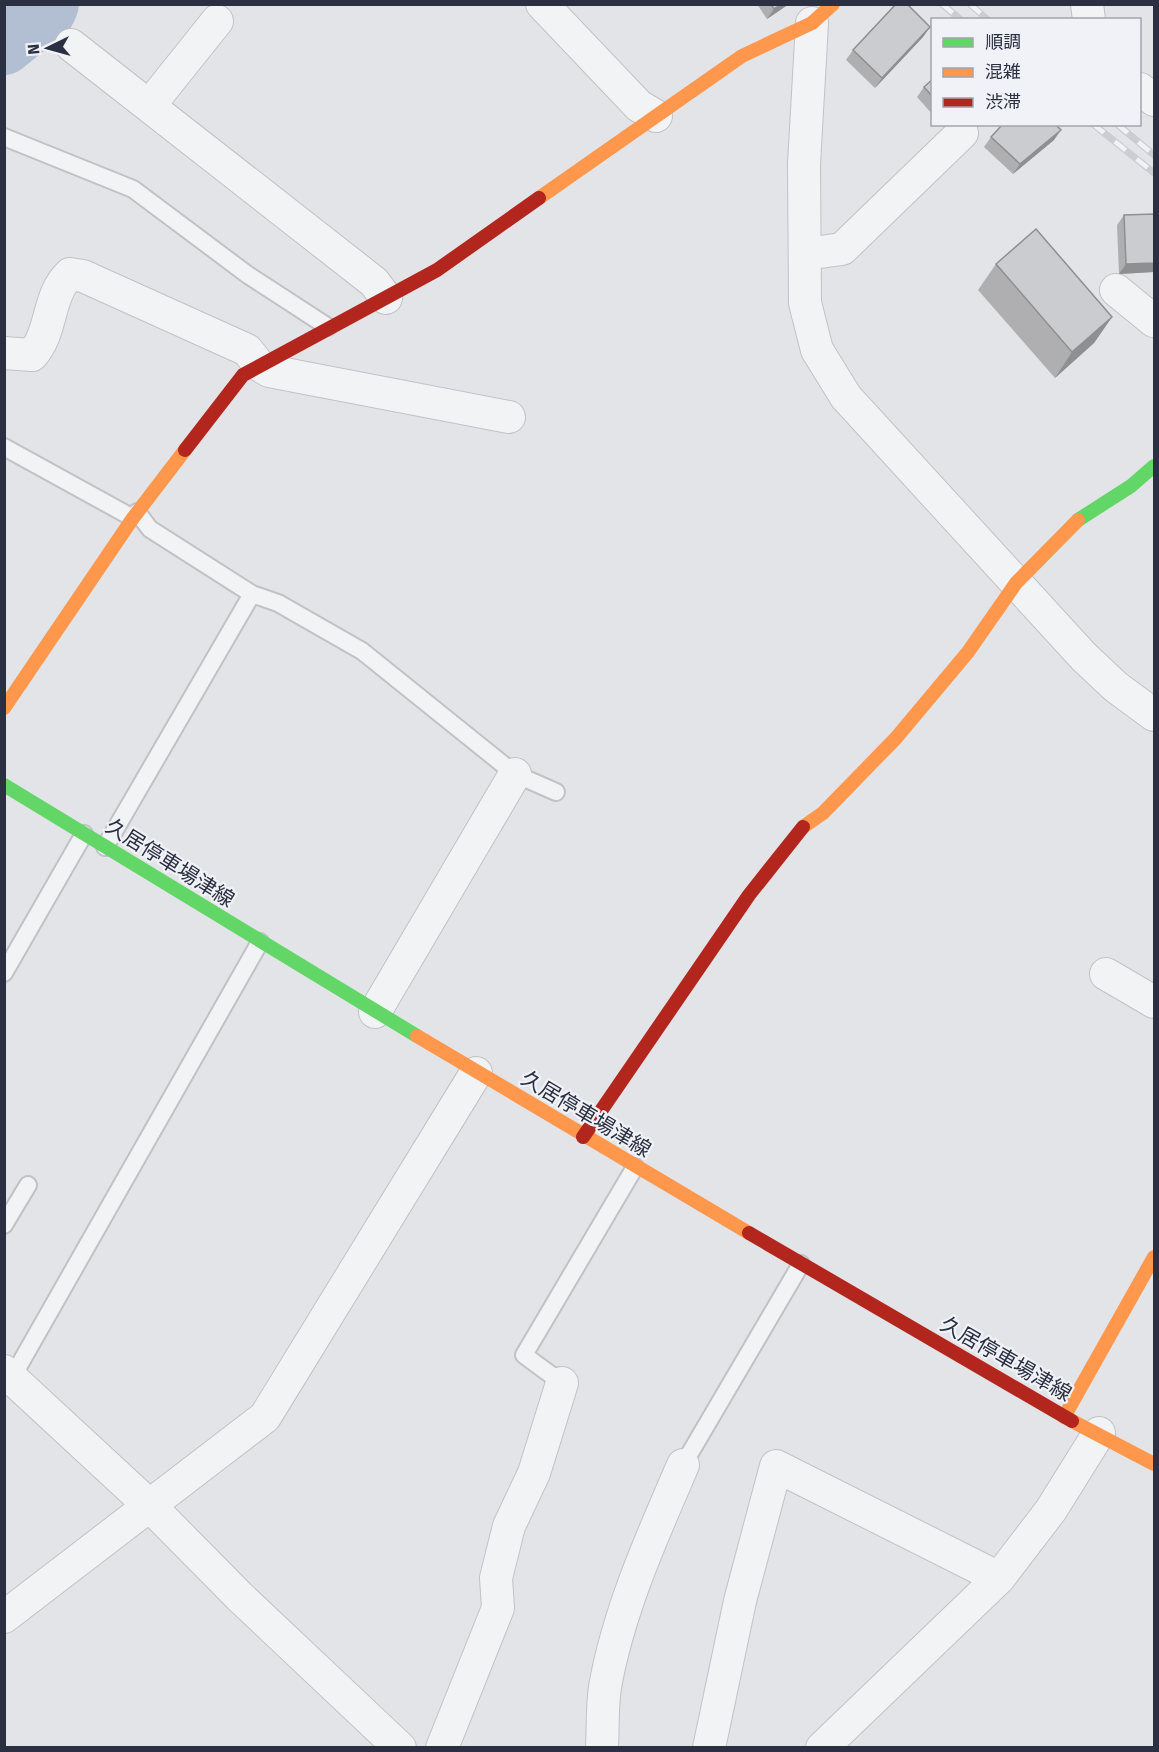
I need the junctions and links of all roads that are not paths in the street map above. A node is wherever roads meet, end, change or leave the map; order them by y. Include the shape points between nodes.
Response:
1 (554, 9) edge
2 (822, 14) edge
3 (217, 21) dead end
4 (71, 45) dead end
5 (1141, 90) edge
6 (1155, 100) edge
7 (149, 106) junction
8 (656, 116) junction
9 (962, 133) dead end
10 (4, 137) edge
11 (805, 254) junction
12 (1116, 290) dead end
13 (386, 298) junction
14 (1155, 321) edge
15 (328, 327) junction
16 (4, 353) edge
17 (259, 365) junction
18 (509, 417) dead end
19 (4, 447) edge
20 (1155, 466) edge
21 (135, 515) junction
22 (1016, 583) junction
23 (252, 594) junction
24 (4, 708) edge
25 (1155, 715) edge
26 (514, 774) junction
27 (4, 785) edge
28 (556, 792) dead end
29 (84, 834) junction
30 (105, 847) junction
31 (260, 942) junction
32 (4, 973) edge
33 (1106, 974) dead end
34 (1155, 1002) edge
35 (375, 1012) junction
36 (476, 1073) junction
37 (583, 1137) junction
38 (635, 1167) junction
39 (28, 1185) dead end
40 (4, 1225) edge
41 (801, 1264) junction
42 (1151, 1271) edge
43 (9, 1374) edge
44 (562, 1383) joint
45 (1064, 1417) junction
46 (1099, 1433) junction
47 (1155, 1464) edge
48 (683, 1465) joint
49 (151, 1507) junction
50 (999, 1578) junction
51 (4, 1617) edge
52 (399, 1748) edge
53 (442, 1748) edge
54 (602, 1748) edge
55 (709, 1748) edge
56 (822, 1748) edge

1 - 8 street via 639,106
2 - 8 street via 742,56
2 - 11 street via 804,164
3 - 7 street
4 - 7 street
5 - 6 street
7 - 13 street via 374,282
8 - 13 street via 437,270
9 - 11 street via 842,249
10 - 15 lane via 133,189 248,275
11 - 22 street via 809,327 829,373 846,398
12 - 14 street
13 - 15 street
15 - 17 street
16 - 17 street via 32,354 42,344 60,284 70,274 91,279 248,350
17 - 18 street via 269,371
17 - 21 street via 243,375
19 - 21 lane
20 - 22 street via 1074,522
21 - 23 lane via 150,529
21 - 24 street
22 - 25 street via 1084,657
22 - 37 street via 968,652 896,738 823,813 798,831
23 - 26 lane via 278,603 362,651
23 - 30 lane
26 - 28 lane
26 - 35 street
27 - 29 street, 久居停車場津線
29 - 30 street, 久居停車場津線
29 - 32 lane
30 - 31 street, 久居停車場津線
31 - 35 street, 久居停車場津線
31 - 43 lane
33 - 34 street
35 - 36 street, 久居停車場津線
36 - 37 street, 久居停車場津線
36 - 49 street via 265,1418
37 - 38 street, 久居停車場津線
38 - 41 street, 久居停車場津線
38 - 44 lane via 524,1355
39 - 40 lane
41 - 45 street, 久居停車場津線
41 - 48 lane
42 - 45 street
43 - 49 street
44 - 53 street via 534,1473 509,1526 496,1578 498,1608
45 - 46 street, 久居停車場津線
46 - 47 street, 久居停車場津線
46 - 50 street via 1051,1510
48 - 54 street via 636,1574 614,1646 603,1707
49 - 51 street
49 - 52 street
50 - 55 street via 776,1466 740,1601
50 - 56 street

